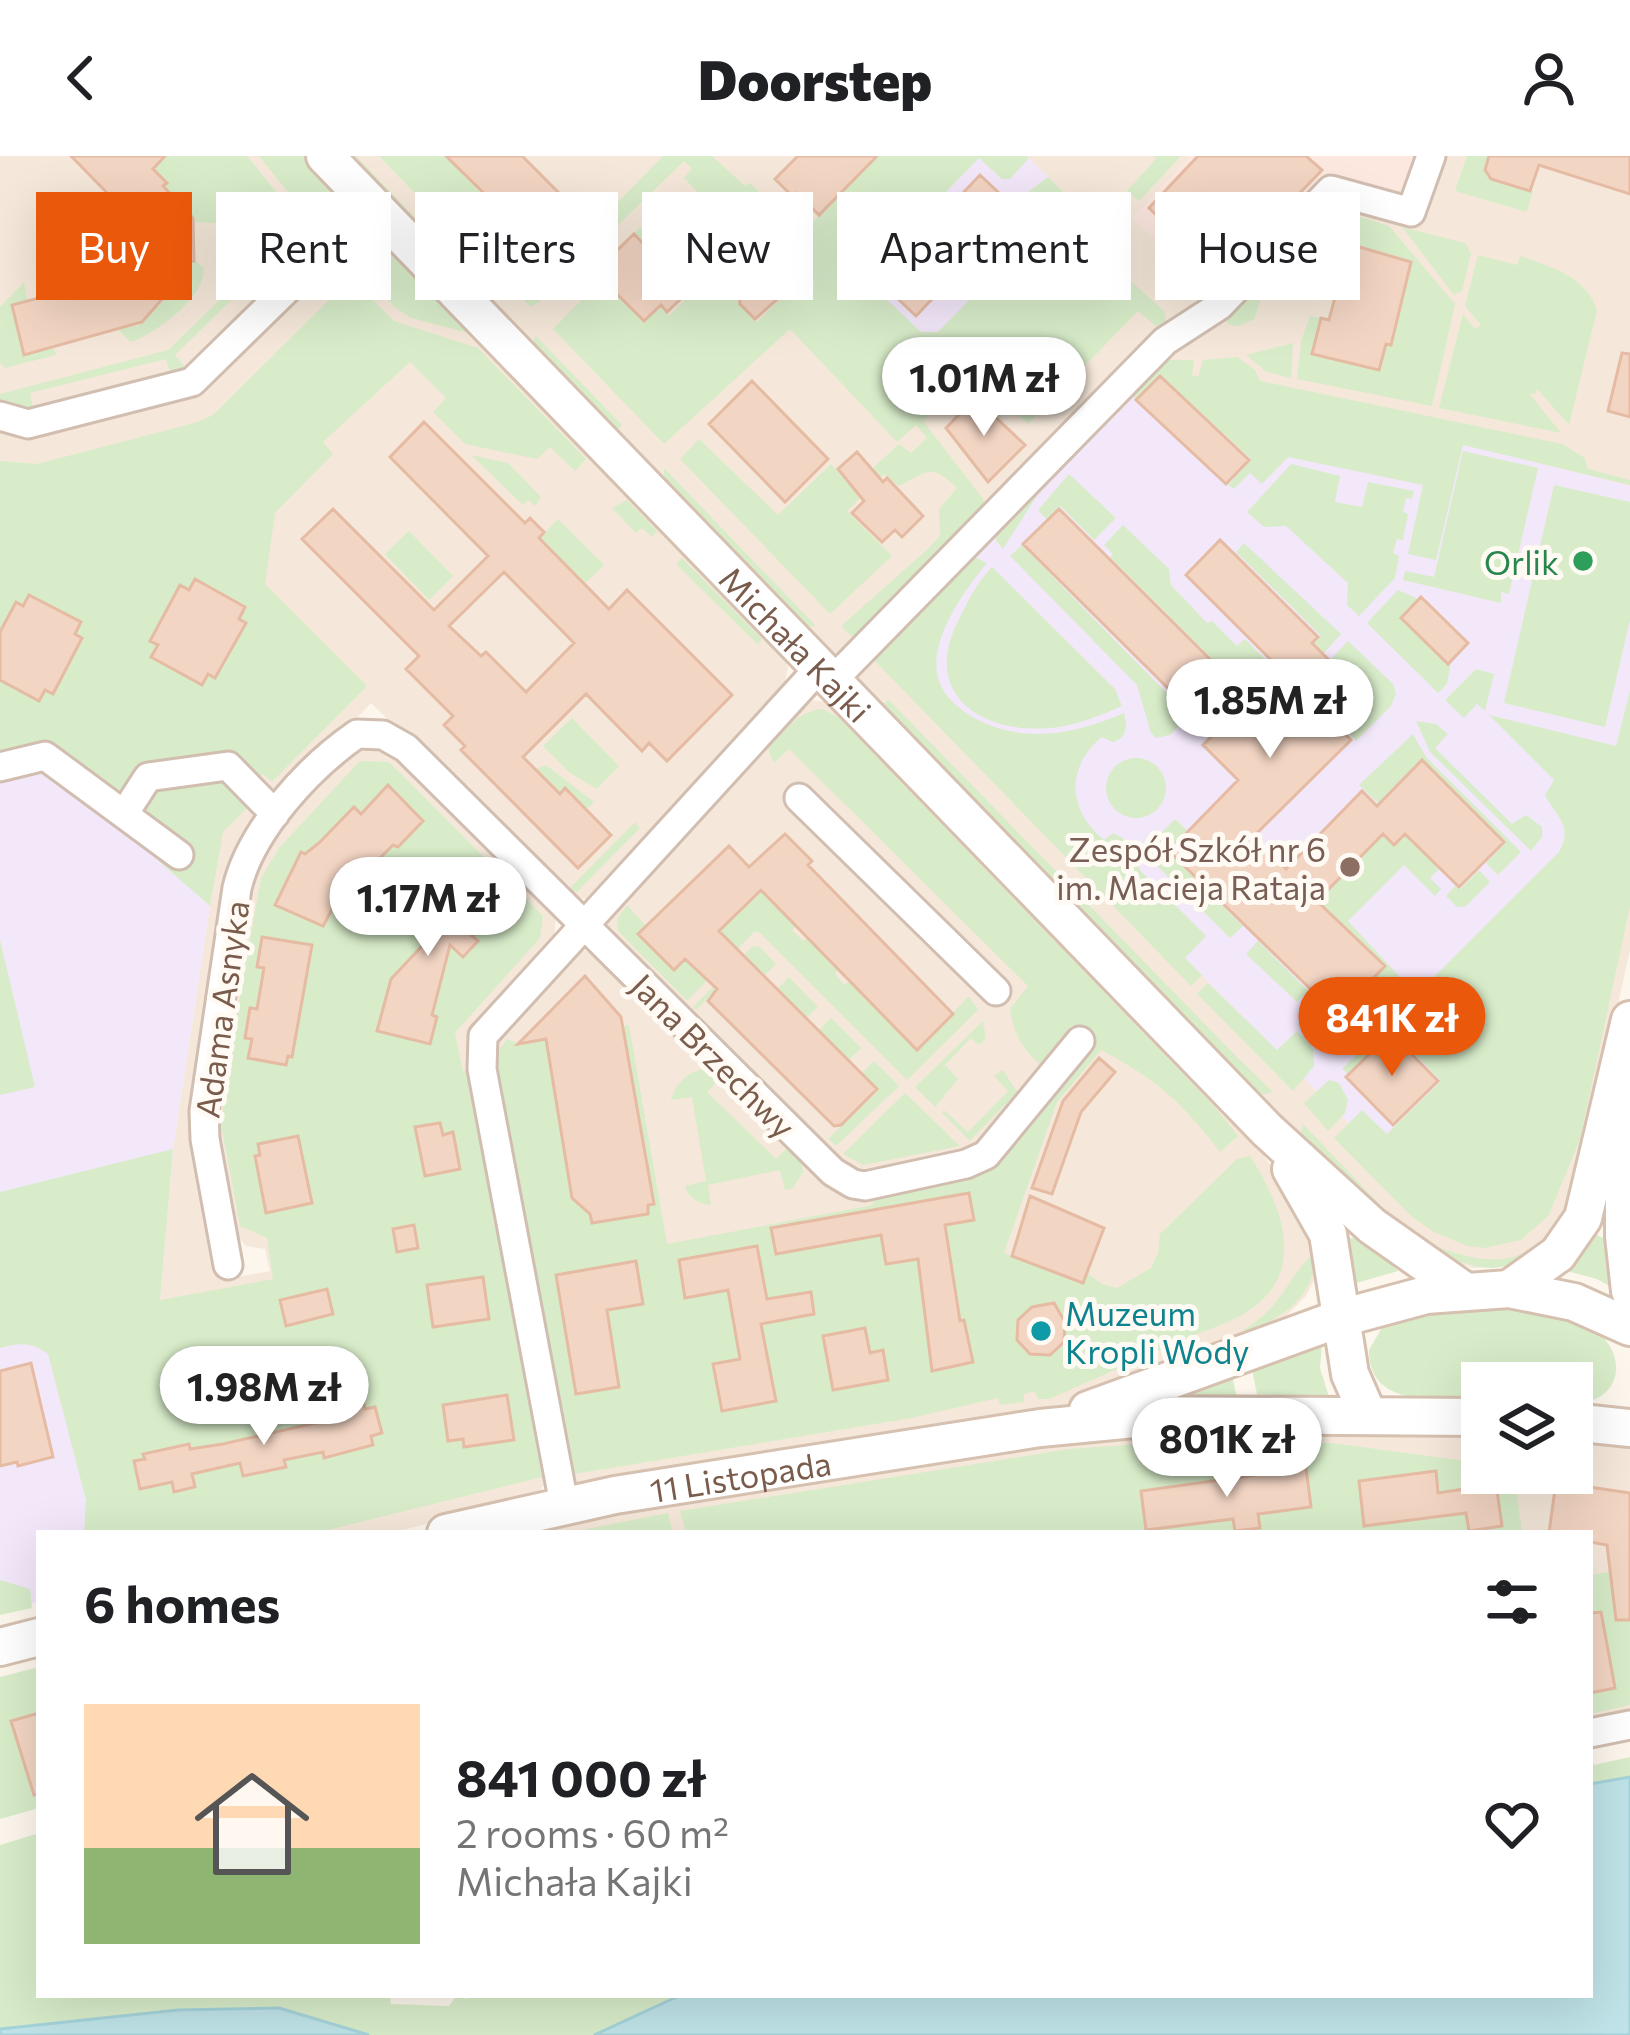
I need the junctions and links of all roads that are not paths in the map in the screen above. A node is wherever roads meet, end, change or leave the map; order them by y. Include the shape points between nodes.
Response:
1 (325, 156) edge
2 (1431, 156) edge
3 (360, 192) edge
4 (391, 224) edge
5 (276, 300) edge
6 (0, 416) edge
7 (827, 673) junction
8 (368, 733) joint
9 (0, 767) edge
10 (800, 798) dead end
11 (124, 814) junction
12 (275, 814) junction
13 (179, 855) dead end
14 (583, 926) junction
15 (996, 991) dead end
16 (1629, 1024) edge
17 (1080, 1041) dead end
18 (1268, 1130) junction
19 (228, 1265) dead end
20 (1509, 1288) junction
21 (1463, 1291) junction
22 (1630, 1291) edge
23 (1341, 1318) junction
24 (1630, 1327) edge
25 (1368, 1415) junction
26 (1461, 1417) edge
27 (1623, 1419) edge
28 (1593, 1421) edge
29 (1040, 1428) junction
30 (564, 1504) junction
31 (458, 1530) edge
32 (36, 1637) edge
33 (0, 1647) edge
34 (1630, 1725) edge
35 (1593, 1732) edge

1 - 3 street, Michała Kajki
2 - 7 street via 1411,212 1331,190 1219,307 1165,341
4 - 7 street, Michała Kajki
5 - 6 street via 192,382 28,424
7 - 14 street
7 - 18 street, Michała Kajki
8 - 12 street, Adama Asnyka via 344,744
8 - 14 street, Jana Brzechwy via 406,748
9 - 11 street via 45,756
10 - 15 street
11 - 12 street via 148,776 228,766
11 - 13 street
12 - 19 street, Adama Asnyka via 240,874 206,1081 205,1139
14 - 17 street, Jana Brzechwy via 853,1184 986,1155
14 - 30 street via 488,1029 480,1056
16 - 20 street via 1578,1228 1541,1270
16 - 22 street via 1623,1157
18 - 21 street, Michała Kajki via 1372,1226
18 - 23 street, Michała Kajki via 1322,1219
20 - 21 street, 11 Listopada
20 - 24 street, 11 Listopada via 1574,1302
21 - 23 street, 11 Listopada
23 - 25 street, Michała Kajki via 1350,1374
23 - 29 street, 11 Listopada
25 - 26 street, 11 Listopada
25 - 29 street, 11 Listopada via 1176,1415
27 - 28 street
29 - 30 street, 11 Listopada
30 - 31 street, 11 Listopada
32 - 33 street
34 - 35 street

